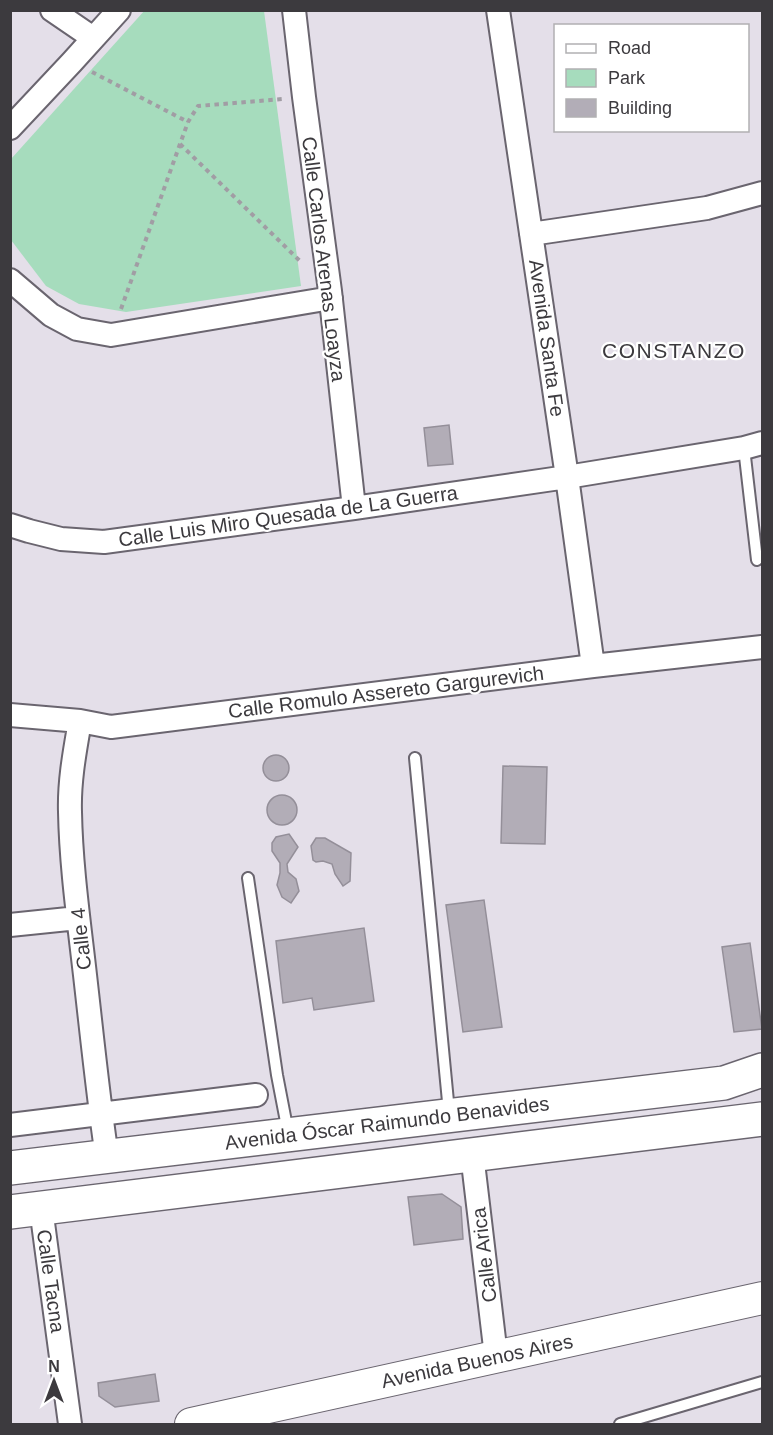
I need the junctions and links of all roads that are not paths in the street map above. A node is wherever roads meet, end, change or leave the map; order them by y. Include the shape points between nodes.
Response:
1 (52, 10) edge
2 (119, 10) edge
3 (294, 10) edge
4 (504, 12) edge
5 (93, 38) junction
6 (10, 128) edge
7 (762, 193) edge
8 (531, 234) junction
9 (10, 280) edge
10 (330, 294) junction
11 (753, 445) edge
12 (567, 477) junction
13 (354, 508) junction
14 (10, 525) edge
15 (757, 560) dead end
16 (762, 647) edge
17 (593, 666) junction
18 (10, 715) edge
19 (80, 721) junction
20 (415, 758) dead end
21 (248, 878) dead end
22 (78, 918) junction
23 (10, 926) edge
24 (762, 1070) edge
25 (256, 1095) dead end
26 (101, 1114) junction
27 (450, 1115) junction
28 (762, 1119) edge
29 (10, 1125) edge
30 (276, 1137) junction
31 (472, 1154) junction
32 (107, 1156) junction
33 (10, 1168) edge
34 (268, 1180) junction
35 (26, 1210) edge
36 (762, 1298) edge
37 (496, 1356) junction
38 (762, 1382) edge
39 (70, 1425) edge
40 (191, 1425) edge
41 (620, 1425) edge

1 - 5 street
2 - 5 street
3 - 10 street, Calle Carlos Arenas Loayza
4 - 8 street, Avenida Santa Fe
5 - 6 street
7 - 8 street via 707,208
8 - 12 street, Avenida Santa Fe
9 - 10 street via 51,315 77,329 111,335
10 - 13 street, Calle Carlos Arenas Loayza
11 - 12 street, Calle Luis Miro Quesada de La Guerra
11 - 15 lane
12 - 13 street, Calle Luis Miro Quesada de La Guerra
12 - 17 street, Avenida Santa Fe
13 - 14 street, Calle Luis Miro Quesada de La Guerra via 104,542 61,539
16 - 17 street, Calle Romulo Assereto Gargurevich
17 - 19 street, Calle Romulo Assereto Gargurevich via 111,727
18 - 19 street, Calle Romulo Assereto Gargurevich
19 - 22 street, Calle 4 via 70,811
20 - 27 lane
21 - 30 lane via 277,1075
22 - 23 street
22 - 26 street, Calle 4
24 - 27 main road, Avenida Óscar Raimundo Benavides via 724,1083
25 - 26 street
26 - 29 street
26 - 32 street, Calle 4
27 - 30 main road, Avenida Óscar Raimundo Benavides
28 - 31 main road
30 - 32 main road, Avenida Óscar Raimundo Benavides
30 - 34 main road
31 - 34 main road
31 - 37 street, Calle Arica
32 - 33 main road, Avenida Óscar Raimundo Benavides
34 - 35 main road
35 - 39 street, Calle Tacna
36 - 37 main road, Avenida Buenos Aires
37 - 40 main road, Avenida Buenos Aires
38 - 41 lane

